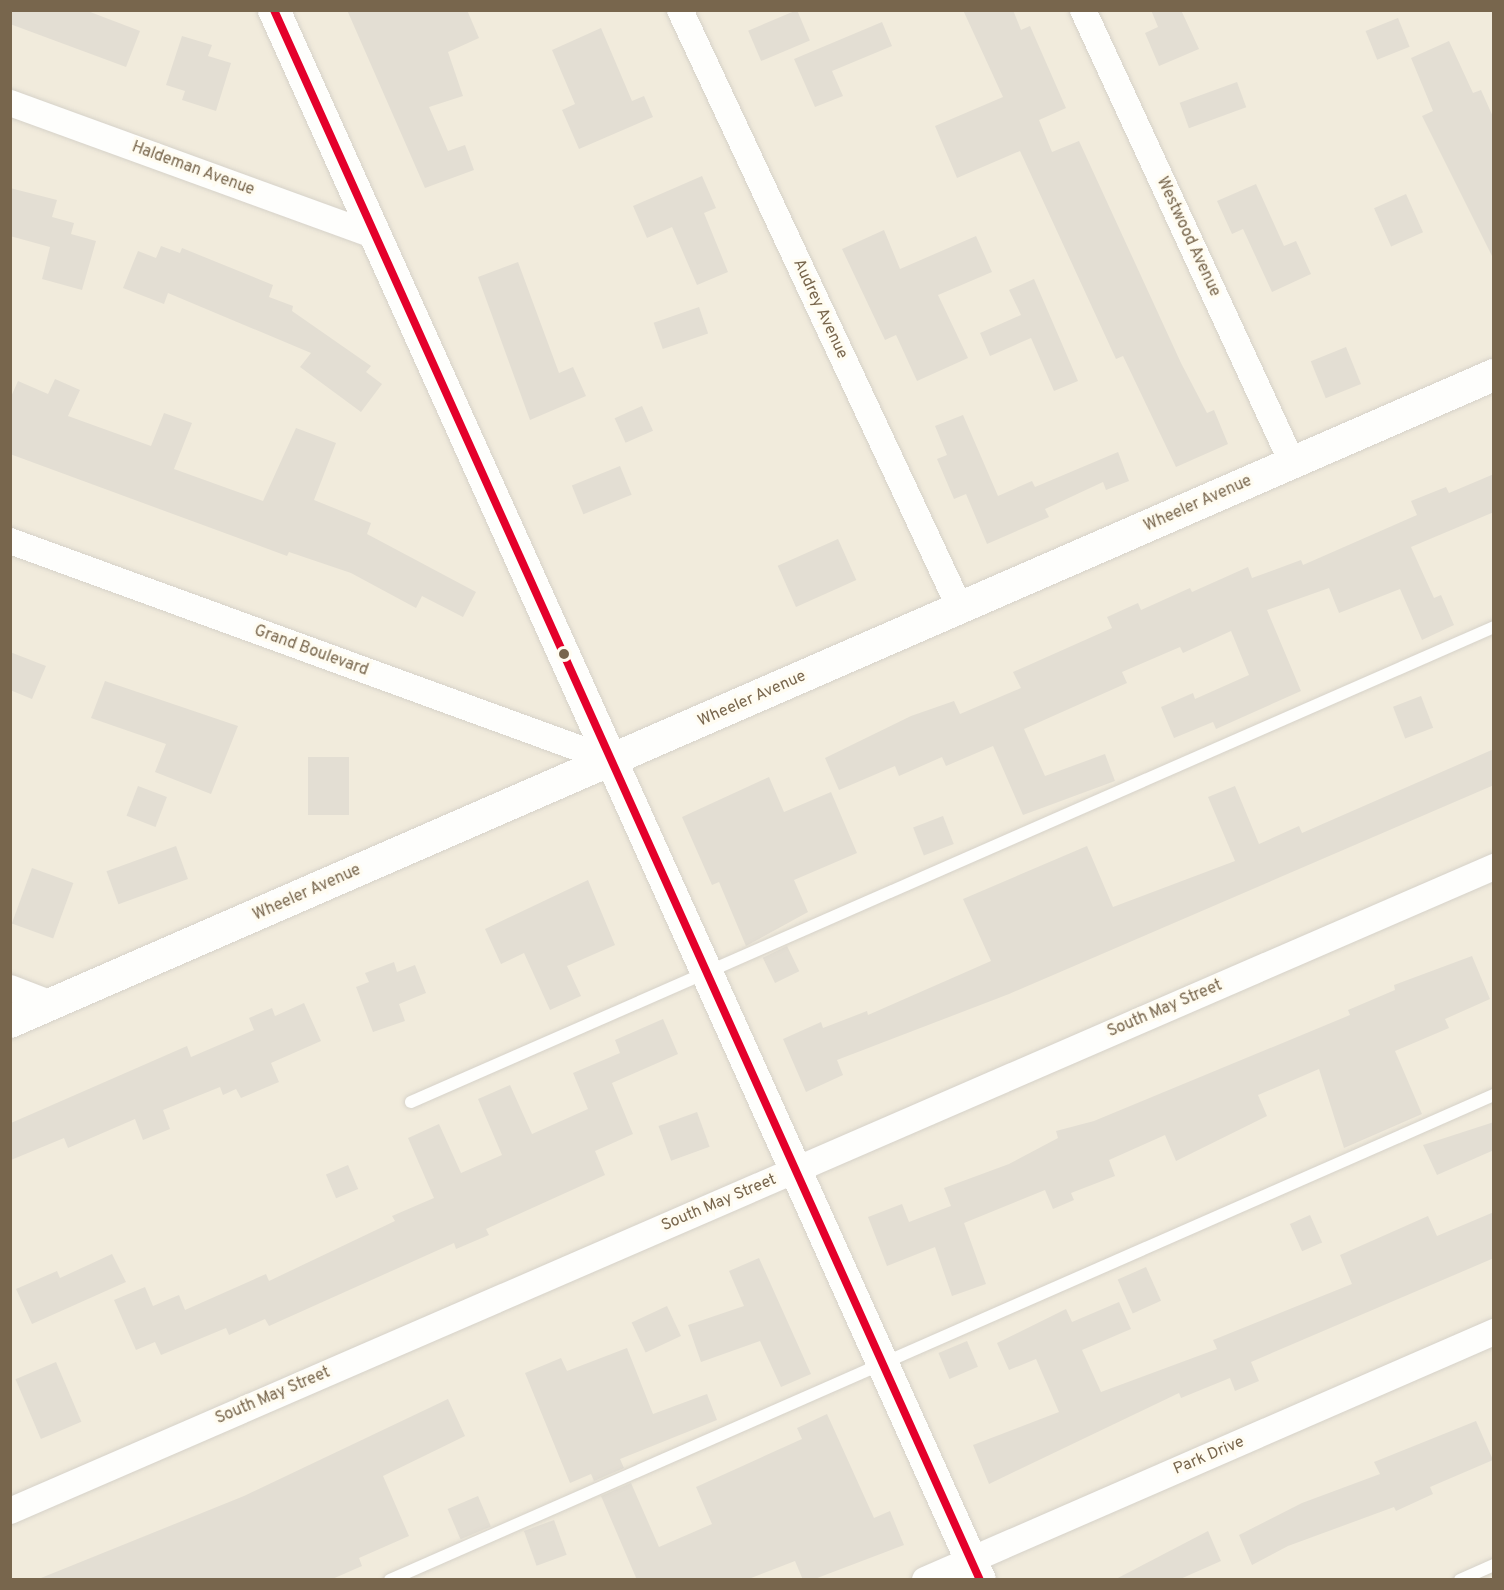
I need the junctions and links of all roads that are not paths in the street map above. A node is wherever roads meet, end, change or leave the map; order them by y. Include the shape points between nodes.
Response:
1 (274, 10) edge
2 (680, 10) edge
3 (1083, 10) edge
4 (10, 103) edge
5 (375, 236) junction
6 (1494, 375) edge
7 (1292, 463) junction
8 (10, 541) edge
9 (960, 608) junction
10 (1494, 627) edge
11 (611, 760) junction
12 (1494, 867) edge
13 (707, 972) junction
14 (10, 988) edge
15 (52, 1004) junction
16 (10, 1022) edge
17 (1494, 1095) edge
18 (411, 1102) dead end
19 (795, 1170) junction
20 (1494, 1332) edge
21 (883, 1364) junction
22 (10, 1510) edge
23 (1494, 1565) edge
24 (976, 1569) edge
25 (390, 1580) edge
26 (925, 1580) edge
27 (1460, 1580) edge

1 - 5 street
2 - 9 street, Audrey Avenue
3 - 7 street, Westwood Avenue
4 - 5 street, Haldeman Avenue
5 - 11 street
6 - 7 street, Wheeler Avenue
7 - 9 street, Wheeler Avenue
8 - 11 street, Grand Boulevard
9 - 11 street, Wheeler Avenue
10 - 13 lane
11 - 13 street
11 - 15 street, Wheeler Avenue
12 - 19 street, South May Street
13 - 18 lane
13 - 19 street
14 - 15 street
15 - 16 street, Wheeler Avenue
17 - 21 lane
19 - 21 street
19 - 22 street, South May Street
20 - 24 street, Park Drive
21 - 24 street
21 - 25 lane
23 - 27 lane
24 - 26 street, Park Drive

